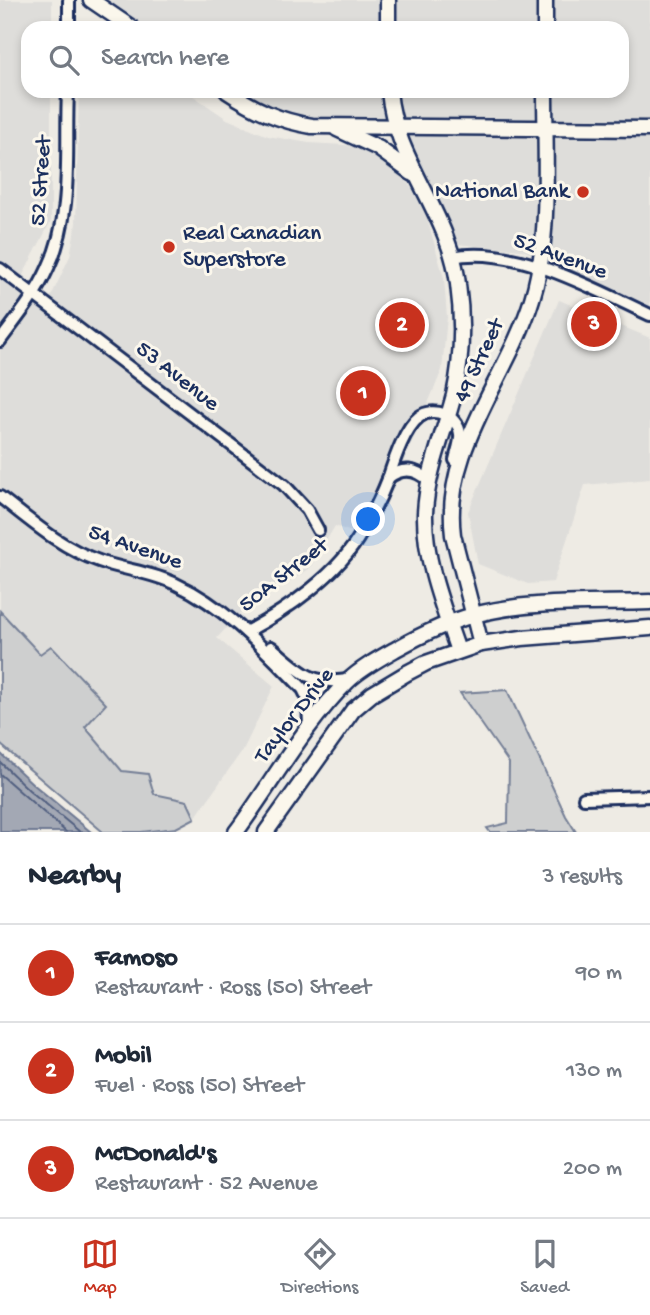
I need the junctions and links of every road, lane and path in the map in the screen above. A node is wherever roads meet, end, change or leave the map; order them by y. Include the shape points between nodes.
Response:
1 (69, 0) edge
2 (91, 0) edge
3 (388, 0) edge
4 (545, 0) edge
5 (69, 21) edge
6 (122, 21) edge
7 (388, 21) edge
8 (545, 21) edge
9 (68, 98) edge
10 (238, 98) edge
11 (389, 98) edge
12 (545, 98) edge
13 (330, 126) junction
14 (395, 126) junction
15 (545, 128) junction
16 (650, 129) edge
17 (416, 176) junction
18 (452, 257) junction
19 (540, 267) junction
20 (0, 269) edge
21 (33, 295) junction
22 (650, 315) edge
23 (0, 341) edge
24 (447, 415) junction
25 (388, 478) junction
26 (429, 481) junction
27 (453, 490) junction
28 (0, 497) edge
29 (318, 530) dead end
30 (650, 602) edge
31 (474, 615) junction
32 (448, 623) junction
33 (650, 628) edge
34 (246, 632) junction
35 (256, 640) junction
36 (481, 644) junction
37 (458, 651) junction
38 (348, 680) junction
39 (309, 726) junction
40 (650, 796) edge
41 (584, 798) dead end
42 (236, 832) edge
43 (266, 832) edge

1 - 5 street
2 - 6 main road
3 - 7 main road
4 - 8 main road
9 - 21 street, 52 Street via 63,223 49,268
10 - 13 main road via 273,117
11 - 14 main road
12 - 15 main road, 49 Street
13 - 14 main road
13 - 17 main road via 379,148
14 - 15 main road
14 - 17 main road
15 - 16 main road
15 - 19 main road, 49 Street
17 - 18 main road via 440,221
18 - 19 street, 52 Avenue via 500,256
18 - 24 main road via 459,292 460,348
19 - 22 street, 52 Avenue
19 - 27 main road, 49 Street via 532,300 464,451
20 - 21 street, 53 Avenue
21 - 23 street, 52 Street
21 - 29 street, 53 Avenue via 284,485 302,503
24 - 25 street, 50A Street via 429,412 414,421
24 - 26 main road
24 - 27 street via 458,426 460,436
25 - 26 street via 409,470
25 - 34 street, 50A Street via 362,533 341,561
26 - 32 main road via 426,533
27 - 31 main road, 49 Street via 453,535
28 - 34 street, 54 Avenue via 53,539 97,561 174,583
30 - 31 main road, Taylor Drive via 540,606
31 - 32 main road, Taylor Drive
31 - 36 main road, 49 Street
32 - 37 main road
32 - 38 main road, Taylor Drive
33 - 36 main road, Taylor Drive
34 - 35 street, 54 Avenue
35 - 38 street via 312,678
35 - 39 street via 303,689
36 - 37 main road, Taylor Drive
37 - 43 main road, Taylor Drive via 407,673 353,710
38 - 39 main road, Taylor Drive
39 - 42 main road, Taylor Drive
40 - 41 street

